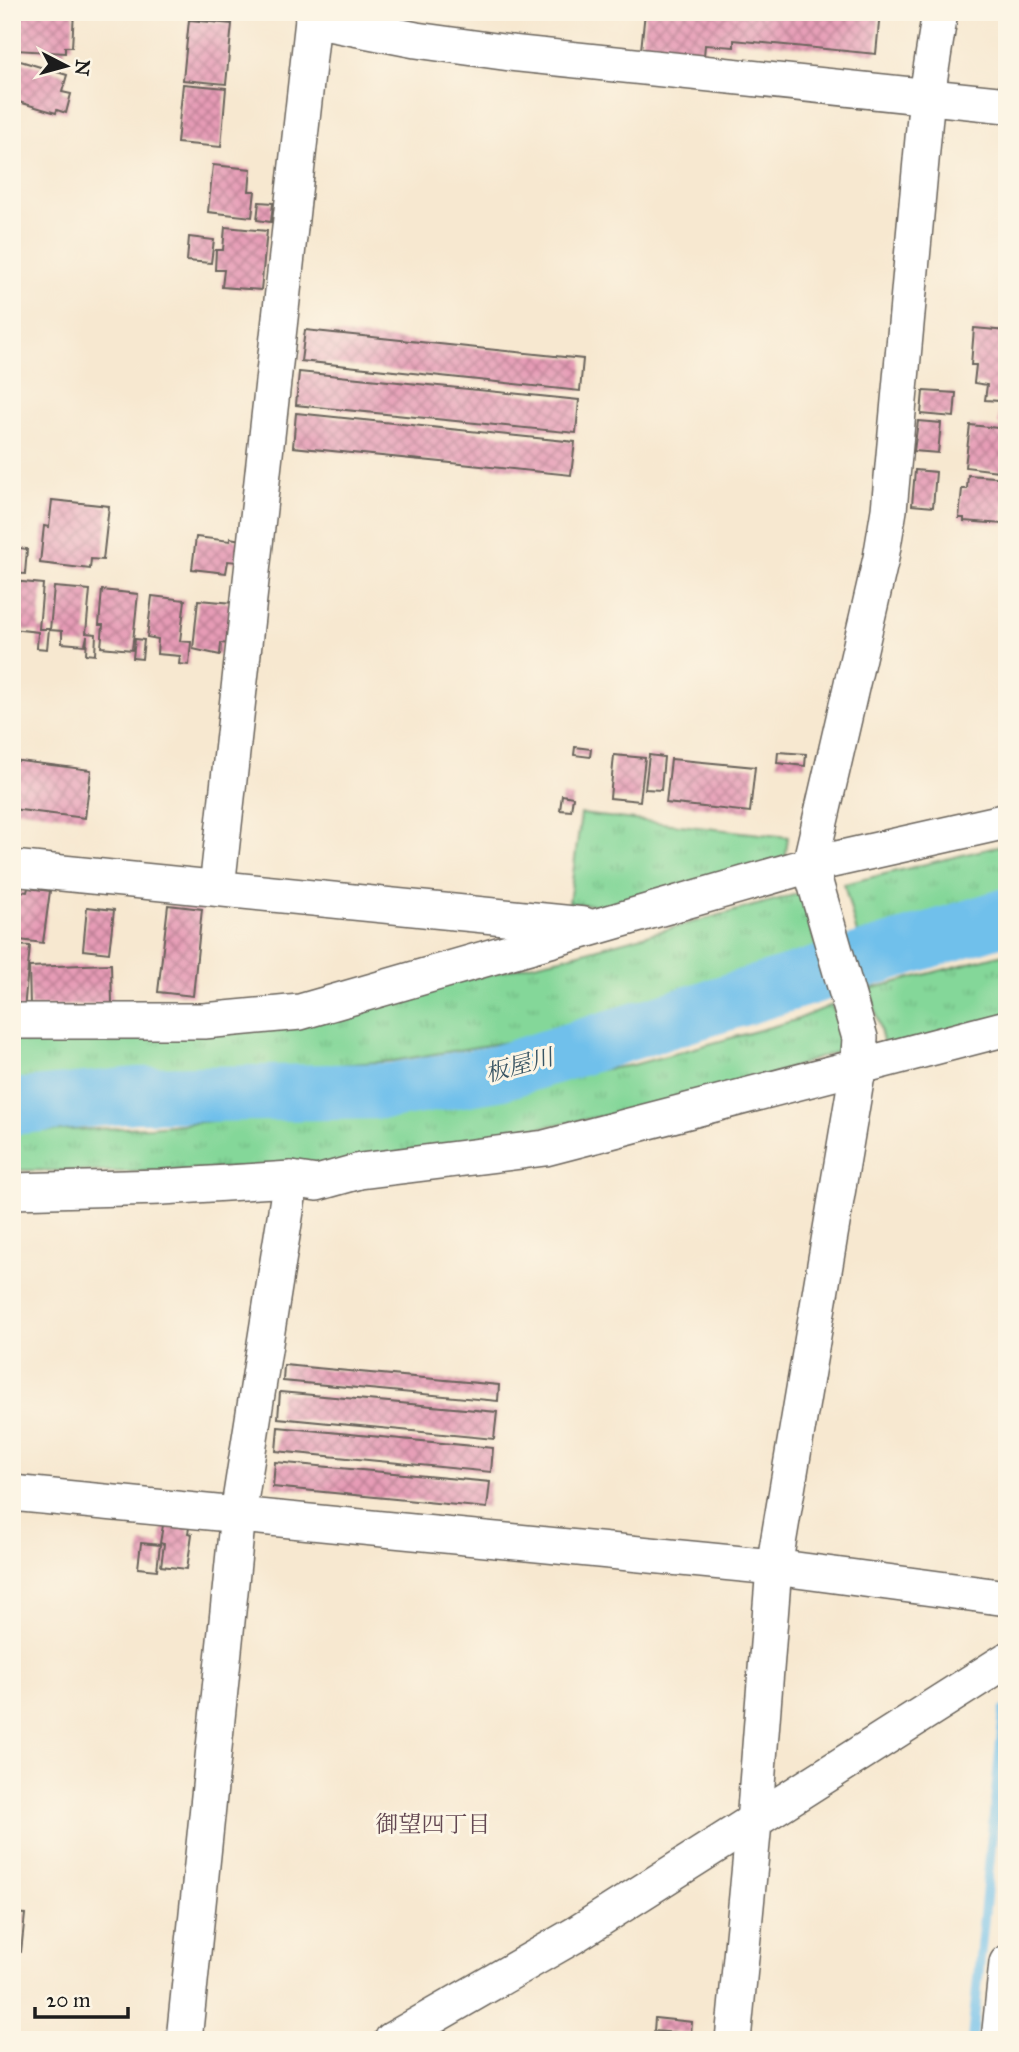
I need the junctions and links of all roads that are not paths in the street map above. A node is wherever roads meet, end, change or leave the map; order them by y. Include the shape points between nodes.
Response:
1 (940, 12) edge
2 (313, 16) edge
3 (927, 96) junction
4 (1007, 105) edge
5 (1007, 821) edge
6 (12, 868) edge
7 (813, 877) junction
8 (217, 888) junction
9 (597, 927) junction
10 (12, 1021) edge
11 (1007, 1028) edge
12 (859, 1054) junction
13 (291, 1179) junction
14 (12, 1191) edge
15 (12, 1493) edge
16 (238, 1514) junction
17 (774, 1567) junction
18 (1007, 1598) edge
19 (1007, 1660) edge
20 (754, 1823) junction
21 (1007, 1963) edge
22 (184, 2040) edge
23 (392, 2040) edge
24 (733, 2040) edge
25 (999, 2040) edge

1 - 3 street
2 - 3 street via 416,40 510,53
2 - 8 street
3 - 4 street
3 - 7 street via 889,510
5 - 7 street
6 - 8 street
7 - 9 street
7 - 12 street
8 - 9 street
9 - 10 street via 300,1012 204,1021
11 - 12 street
12 - 13 street via 545,1148 360,1171 317,1183
12 - 17 street
13 - 14 street
13 - 16 street
15 - 16 street
16 - 17 street
16 - 22 street
17 - 18 street
17 - 20 street
19 - 20 street
20 - 23 street via 573,1936
20 - 24 street
21 - 25 street

